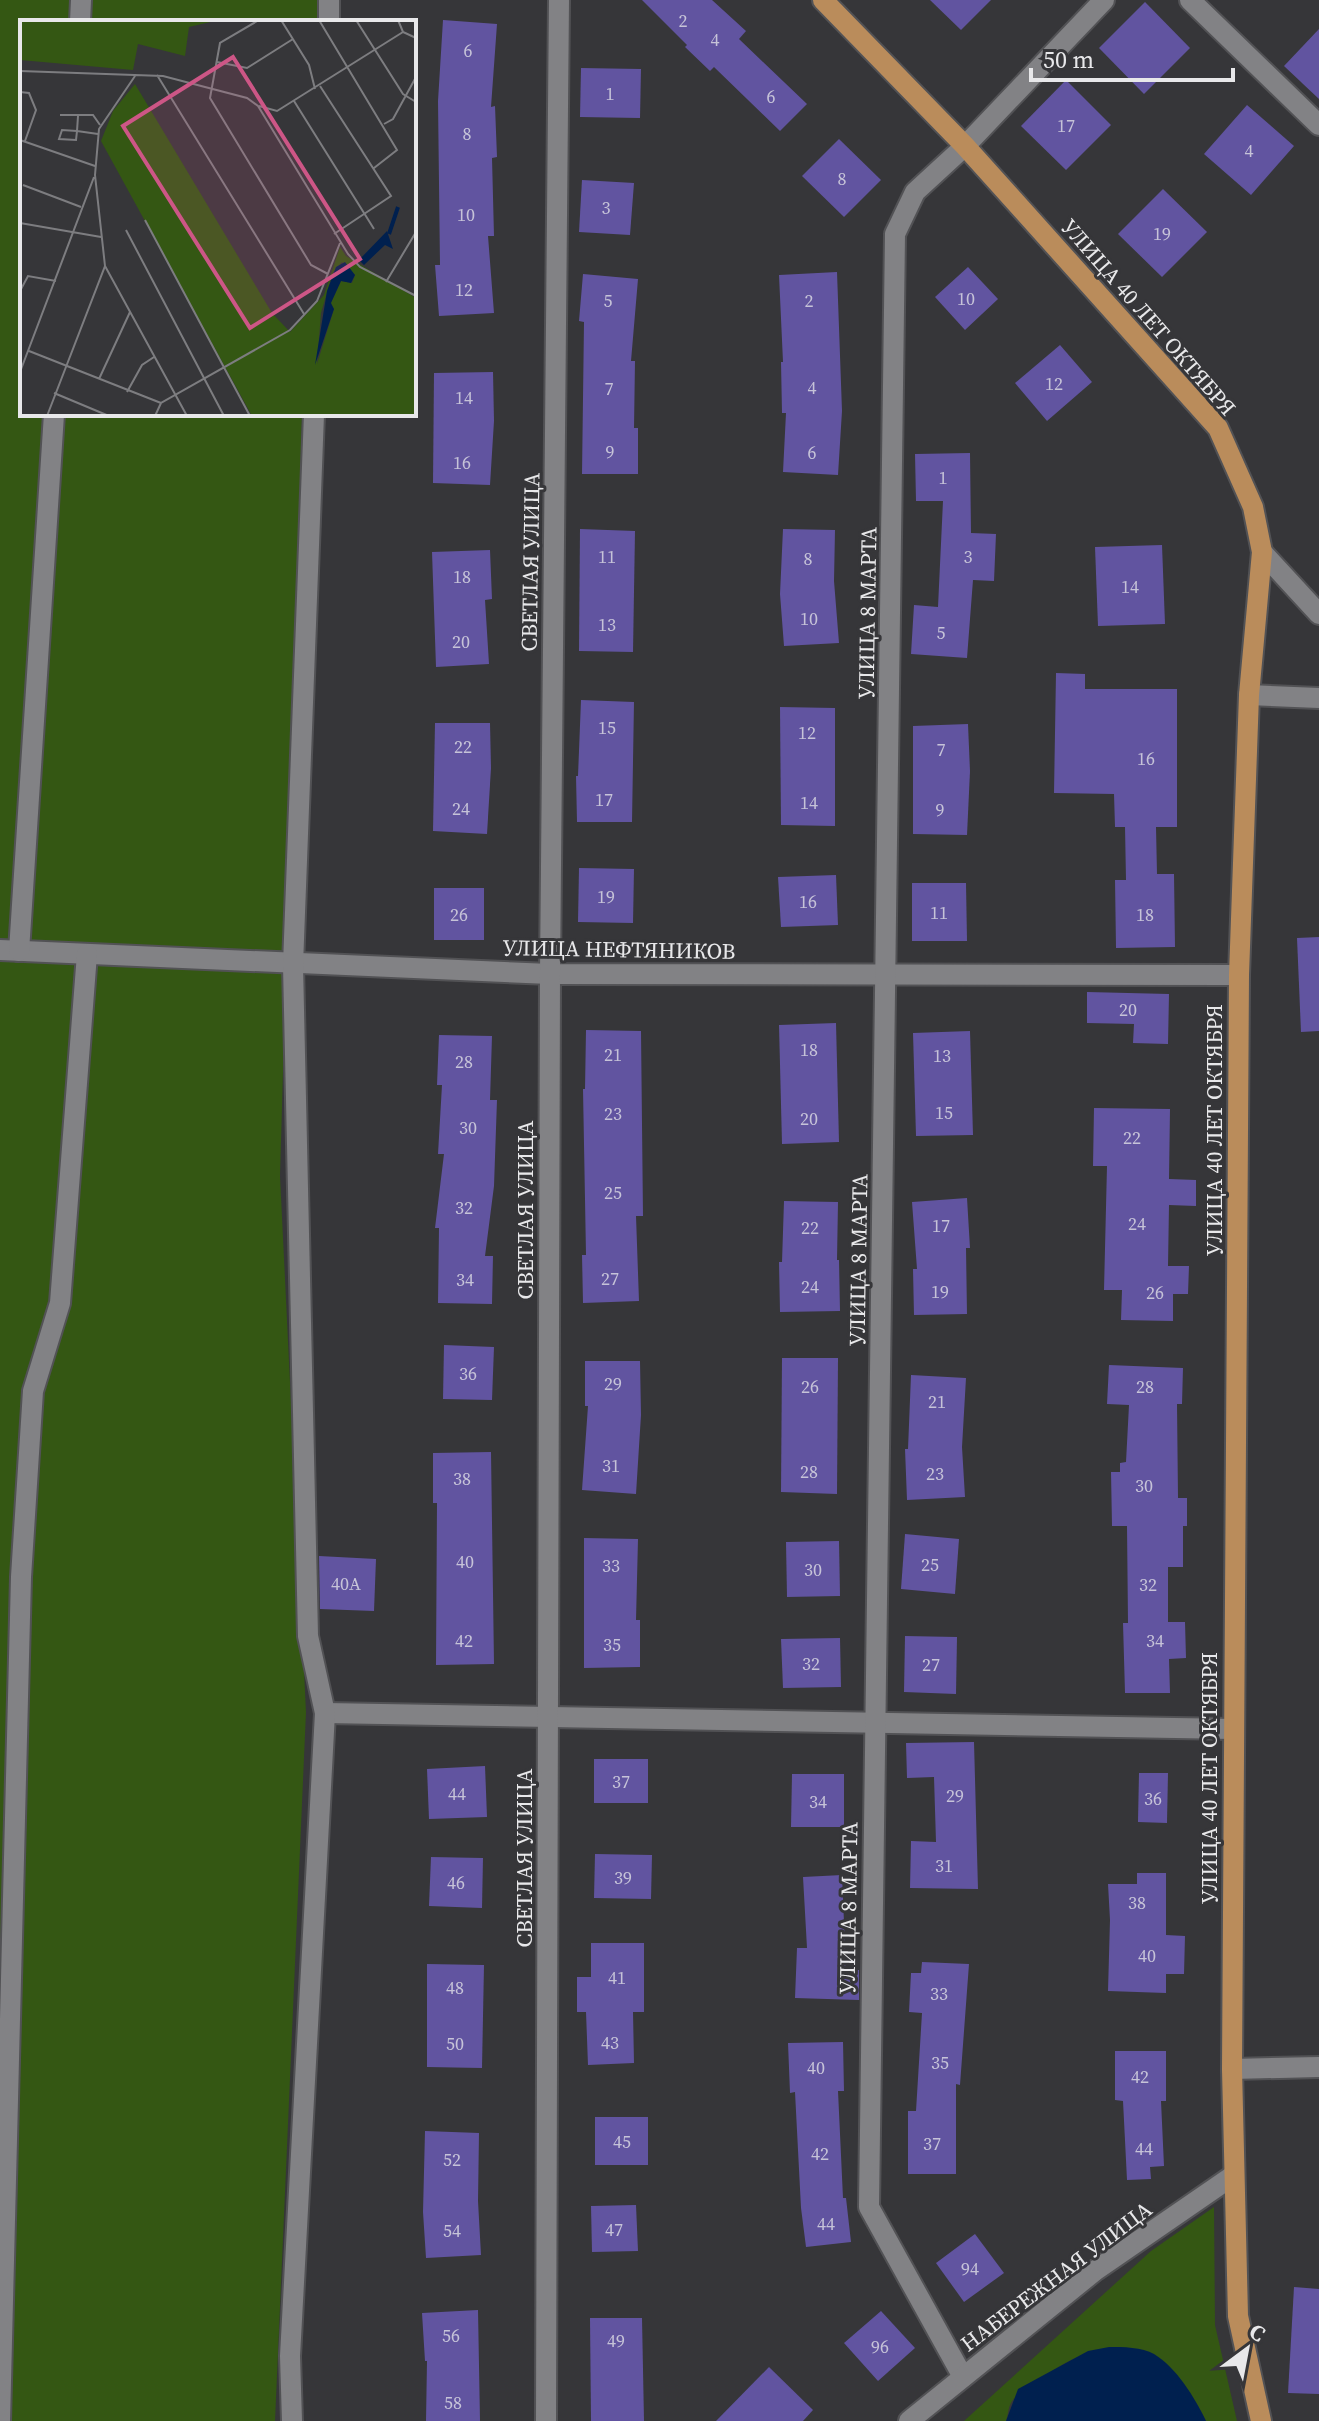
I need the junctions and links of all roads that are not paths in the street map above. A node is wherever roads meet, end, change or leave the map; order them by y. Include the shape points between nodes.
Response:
1 (81, 0) edge
2 (559, 0) edge
3 (823, 0) edge
4 (1104, 0) edge
5 (1190, 0) edge
6 (80, 20) edge
7 (1319, 125) edge
8 (965, 146) junction
9 (54, 416) edge
10 (314, 416) edge
11 (1262, 552) junction
12 (1319, 614) edge
13 (1249, 695) junction
14 (1319, 698) edge
15 (9, 950) edge
16 (87, 954) junction
17 (293, 965) junction
18 (550, 974) junction
19 (886, 975) junction
20 (1239, 975) junction
21 (325, 1713) junction
22 (549, 1718) junction
23 (875, 1723) junction
24 (1233, 1729) junction
25 (1319, 2067) edge
26 (1232, 2069) junction
27 (1234, 2175) junction
28 (963, 2377) junction
29 (0, 2421) edge
30 (292, 2421) edge
31 (546, 2421) edge
32 (909, 2421) edge
33 (1261, 2421) edge

1 - 6 street
2 - 18 street, СВЕТЛАЯ УЛИЦА
3 - 8 main road, УЛИЦА 40 ЛЕТ ОКТЯБРЯ
4 - 8 street, УЛИЦА 8 МАРТА
5 - 7 street
8 - 11 main road, УЛИЦА 40 ЛЕТ ОКТЯБРЯ via 1218,428 1253,507
8 - 19 street, УЛИЦА 8 МАРТА via 915,192 895,234
9 - 15 street
10 - 17 street
11 - 12 street
11 - 13 main road, УЛИЦА 40 ЛЕТ ОКТЯБРЯ
13 - 14 street
13 - 20 main road, УЛИЦА 40 ЛЕТ ОКТЯБРЯ
15 - 16 street, УЛИЦА НЕФТЯНИКОВ
16 - 17 street, УЛИЦА НЕФТЯНИКОВ
16 - 29 street via 60,1303 33,1391 21,1577
17 - 18 street, УЛИЦА НЕФТЯНИКОВ
17 - 21 street via 308,1636
18 - 19 street, УЛИЦА НЕФТЯНИКОВ
18 - 22 street, СВЕТЛАЯ УЛИЦА
19 - 20 street, УЛИЦА НЕФТЯНИКОВ
19 - 23 street, УЛИЦА 8 МАРТА
20 - 24 main road, УЛИЦА 40 ЛЕТ ОКТЯБРЯ
21 - 22 street
21 - 30 street via 290,2356
22 - 23 street
22 - 31 street, СВЕТЛАЯ УЛИЦА
23 - 24 street
23 - 28 street, УЛИЦА 8 МАРТА via 869,2207
24 - 26 main road, УЛИЦА 40 ЛЕТ ОКТЯБРЯ
25 - 26 street
26 - 27 main road, УЛИЦА 40 ЛЕТ ОКТЯБРЯ
27 - 28 street, НАБЕРЕЖНАЯ УЛИЦА via 1096,2270
27 - 33 main road, УЛИЦА 40 ЛЕТ ОКТЯБРЯ via 1238,2316
28 - 32 street, НАБЕРЕЖНАЯ УЛИЦА

